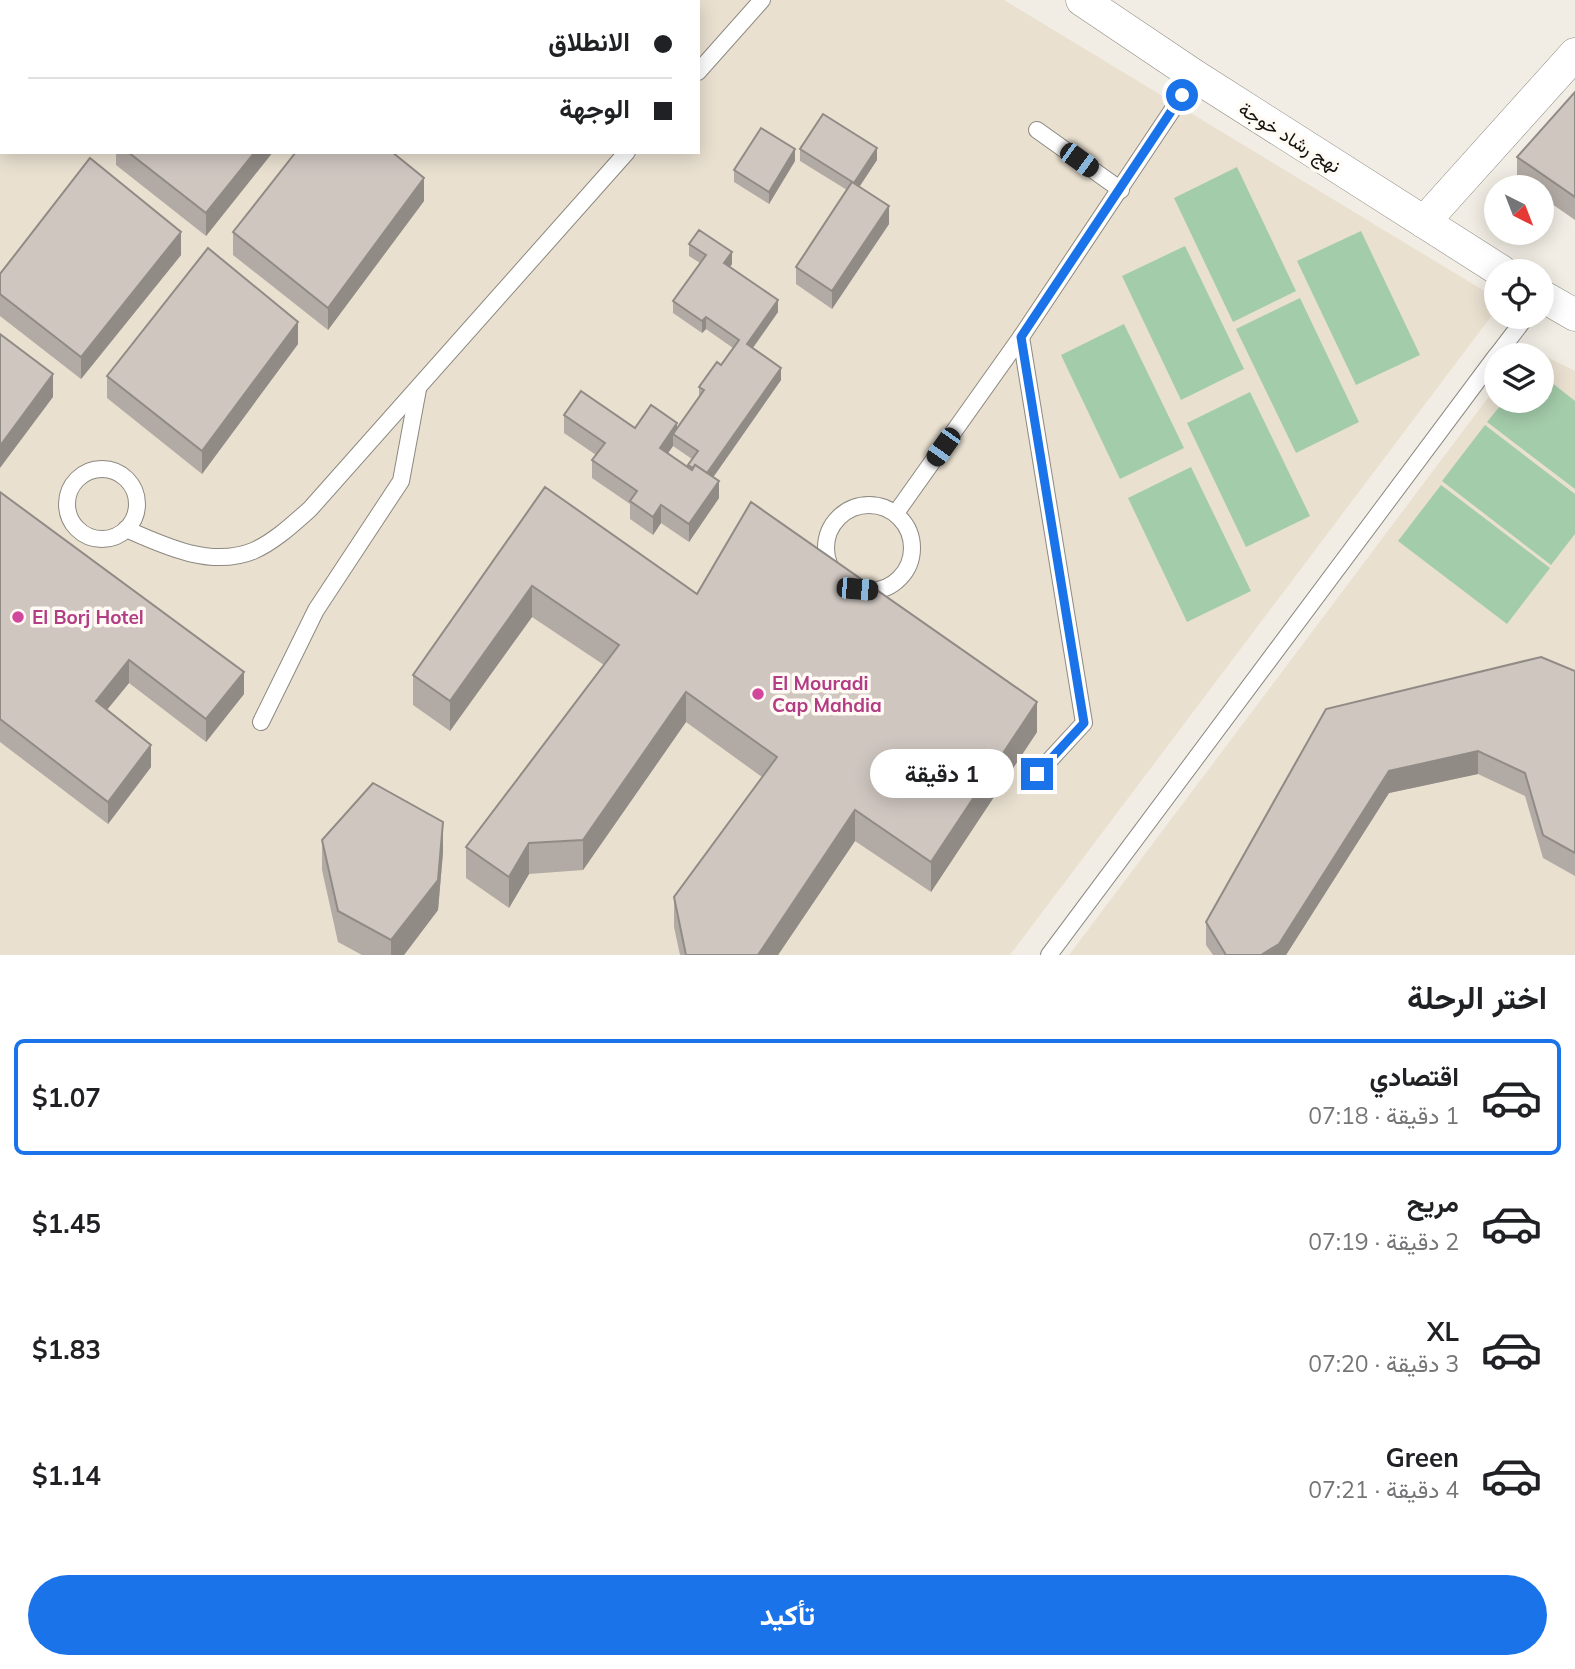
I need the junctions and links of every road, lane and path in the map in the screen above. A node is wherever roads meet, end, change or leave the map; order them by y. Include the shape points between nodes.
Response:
1 (762, 0) edge
2 (1082, 0) edge
3 (1575, 54) edge
4 (700, 70) edge
5 (1195, 76) junction
6 (1037, 131) dead end
7 (625, 154) edge
8 (1121, 190) junction
9 (1424, 222) junction
10 (1484, 260) edge
11 (1554, 303) edge
12 (1575, 315) edge
13 (1021, 337) junction
14 (1484, 373) edge
15 (419, 387) junction
16 (896, 513) junction
17 (126, 529) junction
18 (261, 722) dead end
19 (1037, 774) dead end
20 (1049, 955) edge

1 - 4 lane
2 - 5 street, نهج رشاد خوجة
3 - 9 street
5 - 8 lane
5 - 9 street, نهج رشاد خوجة
6 - 8 lane
7 - 15 lane
8 - 13 lane
9 - 10 street, نهج رشاد خوجة
11 - 12 street
13 - 16 lane
13 - 19 lane via 1084,723
14 - 20 lane
15 - 17 lane via 310,509 251,551 208,557
15 - 18 lane via 401,481 316,610
16 - 16 lane via 885,507 858,506 836,520 826,545 827,559 844,583 857,589 887,587 908,568 912,538
17 - 17 lane via 136,508 125,478 105,470 75,482 67,502 68,514 82,533 105,539

